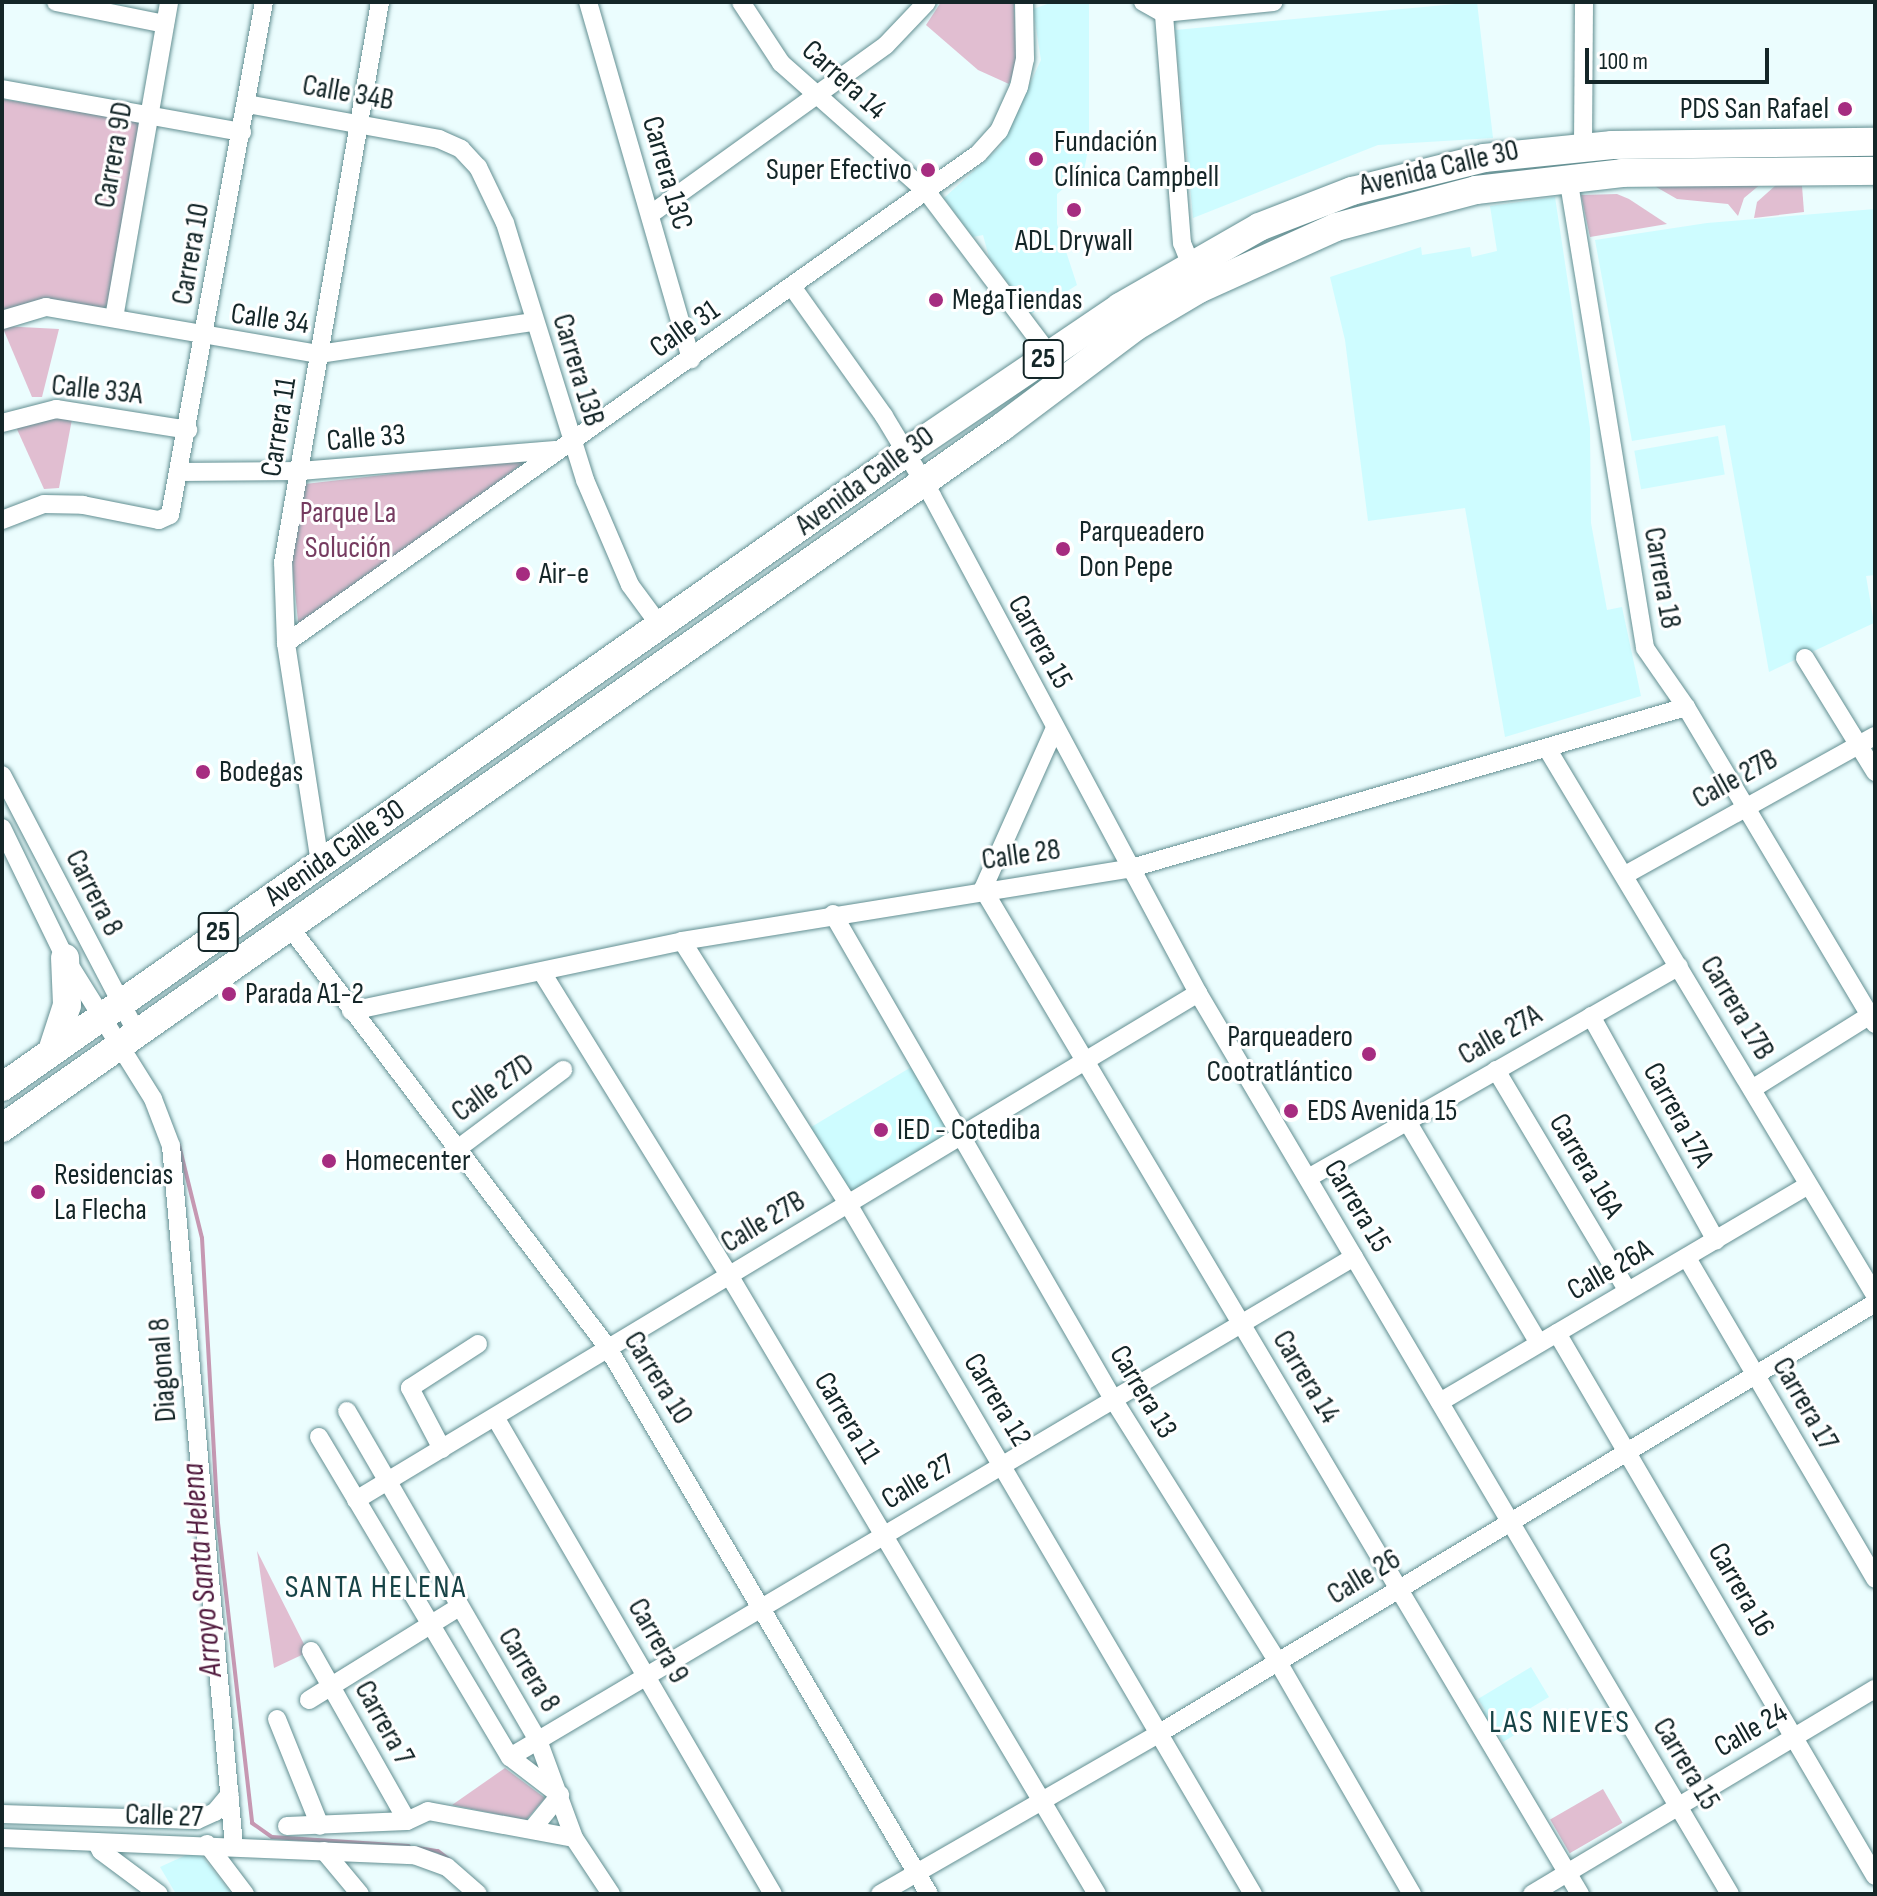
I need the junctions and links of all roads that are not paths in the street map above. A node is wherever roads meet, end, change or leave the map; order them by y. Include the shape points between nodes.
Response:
1 (56, 2) edge
2 (169, 2) edge
3 (264, 2) edge
4 (380, 2) edge
5 (588, 2) edge
6 (741, 2) edge
7 (927, 2) edge
8 (1024, 2) edge
9 (1143, 2) edge
10 (1273, 2) edge
11 (1584, 2) edge
12 (1163, 8) edge
13 (165, 24) junction
14 (2, 89) edge
15 (820, 95) junction
16 (247, 104) junction
17 (149, 116) junction
18 (361, 123) junction
19 (242, 132) junction
20 (439, 139) joint
21 (1875, 142) edge
22 (1583, 146) junction
23 (1875, 171) edge
24 (1568, 177) junction
25 (927, 192) junction
26 (651, 214) junction
27 (1190, 263) junction
28 (793, 288) junction
29 (114, 318) junction
30 (2, 320) edge
31 (534, 322) junction
32 (204, 338) junction
33 (319, 354) junction
34 (1050, 355) junction
35 (691, 359) junction
36 (1067, 379) junction
37 (2, 423) edge
38 (188, 430) junction
39 (564, 445) junction
40 (906, 453) junction
41 (300, 471) junction
42 (179, 472) junction
43 (923, 481) junction
44 (2, 520) edge
45 (661, 627) junction
46 (286, 643) junction
47 (1805, 658) dead end
48 (1686, 707) junction
49 (1055, 728) junction
50 (1875, 736) edge
51 (1857, 744) junction
52 (1548, 750) junction
53 (1875, 772) edge
54 (2, 775) edge
55 (1745, 805) junction
56 (2, 828) edge
57 (320, 863) junction
58 (1128, 869) junction
59 (1625, 875) junction
60 (983, 889) junction
61 (833, 914) junction
62 (289, 926) junction
63 (682, 941) junction
64 (65, 958) junction
65 (1679, 966) junction
66 (543, 974) junction
67 (1198, 993) junction
68 (109, 1010) junction
69 (351, 1011) junction
70 (1591, 1016) junction
71 (1873, 1017) edge
72 (128, 1041) junction
73 (52, 1051) junction
74 (1086, 1061) junction
75 (563, 1070) dead end
76 (1496, 1070) junction
77 (2, 1087) edge
78 (1752, 1089) junction
79 (1407, 1121) junction
80 (2, 1128) edge
81 (964, 1134) junction
82 (456, 1150) junction
83 (1308, 1178) junction
84 (1807, 1186) junction
85 (848, 1204) junction
86 (1716, 1241) junction
87 (1354, 1257) junction
88 (1687, 1258) junction
89 (729, 1275) junction
90 (1628, 1291) junction
91 (1875, 1295) edge
92 (1875, 1303) edge
93 (1241, 1323) junction
94 (1557, 1333) junction
95 (1539, 1343) junction
96 (478, 1344) dead end
97 (608, 1348) junction
98 (1755, 1374) junction
99 (1113, 1399) junction
100 (1440, 1402) junction
101 (347, 1411) dead end
102 (495, 1417) junction
103 (319, 1437) dead end
104 (442, 1449) junction
105 (1626, 1450) junction
106 (1003, 1465) junction
107 (387, 1481) junction
108 (356, 1500) junction
109 (1509, 1520) junction
110 (884, 1535) junction
111 (1875, 1579) edge
112 (1399, 1590) junction
113 (764, 1606) junction
114 (459, 1607) junction
115 (429, 1628) junction
116 (311, 1651) dead end
117 (1278, 1662) junction
118 (646, 1676) junction
119 (331, 1687) junction
120 (1875, 1689) edge
121 (309, 1700) dead end
122 (277, 1719) dead end
123 (1158, 1734) junction
124 (1795, 1737) junction
125 (538, 1740) junction
126 (510, 1757) junction
127 (230, 1794) junction
128 (560, 1795) junction
129 (1041, 1800) junction
130 (1678, 1805) junction
131 (2, 1814) edge
132 (407, 1821) junction
133 (287, 1826) dead end
134 (320, 1826) junction
135 (533, 1828) junction
136 (97, 1836) junction
137 (2, 1838) edge
138 (574, 1838) junction
139 (348, 1839) junction
140 (207, 1844) junction
141 (234, 1846) junction
142 (324, 1851) junction
143 (916, 1873) junction
144 (1567, 1873) junction
145 (1875, 1876) edge
146 (159, 1894) edge
147 (245, 1894) edge
148 (360, 1894) edge
149 (478, 1894) edge
150 (611, 1894) edge
151 (773, 1894) edge
152 (880, 1894) edge
153 (929, 1894) edge
154 (1097, 1894) edge
155 (1253, 1894) edge
156 (1412, 1894) edge
157 (1532, 1894) edge
158 (1580, 1894) edge
159 (1730, 1894) edge

1 - 13 street
2 - 13 street, Carrera 9D
3 - 16 street, Carrera 10
4 - 18 street, Carrera 11
5 - 26 street, Carrera 13C
6 - 15 street, Carrera 14 via 781,63
7 - 15 street via 886,45
8 - 25 street, Calle 31 via 1025,59 1009,112 978,154
9 - 12 street
10 - 12 street
11 - 22 street
12 - 27 street via 1182,243
13 - 17 street, Carrera 9D
14 - 17 street
15 - 25 street, Carrera 14
15 - 26 street
16 - 18 street, Calle 34B
16 - 19 street, Carrera 10
17 - 19 street
17 - 29 street, Carrera 9D
18 - 20 street, Calle 34B
18 - 33 street, Carrera 11
19 - 32 street, Carrera 10
20 - 31 street, Carrera 13B via 461,149 493,191
21 - 22 highway, Avenida Calle 30 / 25
22 - 27 highway, Avenida Calle 30 / 25 via 1484,158 1352,191 1271,222
23 - 24 highway, Avenida Calle 30 / 25
24 - 36 highway, Avenida Calle 30 / 25 via 1476,190 1336,227 1199,289
24 - 48 street, Carrera 18 via 1645,648
25 - 28 street, Calle 31
25 - 34 street, Carrera 14
26 - 35 street, Carrera 13C
27 - 34 highway, Avenida Calle 30 / 25
28 - 35 street, Calle 31
28 - 40 street
29 - 30 street, Calle 34 via 46,307
29 - 32 street, Calle 34
31 - 33 street, Calle 34
31 - 39 street, Carrera 13B
32 - 33 street, Calle 34
32 - 38 street, Carrera 10
33 - 41 street, Carrera 11
34 - 36 street, Carrera 14
34 - 40 highway, Avenida Calle 30 / 25
35 - 39 street, Calle 31
36 - 43 highway, Avenida Calle 30 / 25
37 - 38 street, Calle 33A via 56,409
38 - 42 street, Carrera 10
39 - 41 street, Calle 33
39 - 45 street, Carrera 13B via 630,585
39 - 46 street, Calle 31
40 - 43 street, Carrera 15
40 - 45 highway, Avenida Calle 30 / 25
41 - 42 street, Calle 33
41 - 46 street, Carrera 11 via 283,563
42 - 44 street, Carrera 10 via 170,515 159,520 83,505 44,504
43 - 49 street, Carrera 15
43 - 62 highway, Avenida Calle 30 / 25
45 - 57 highway, Avenida Calle 30 / 25
46 - 57 street, Carrera 11
47 - 51 street
48 - 52 street, Calle 28
48 - 55 street, Carrera 18
49 - 58 street, Carrera 15
49 - 60 street
50 - 51 street, Calle 27B
51 - 53 street
51 - 55 street, Calle 27B
52 - 58 street, Calle 28
52 - 59 street, Carrera 17B
54 - 68 street, Carrera 8
55 - 59 street, Calle 27B
55 - 71 street, Carrera 18
56 - 64 street, Carrera 8
57 - 68 highway, Avenida Calle 30 / 25
58 - 60 street, Calle 28
58 - 67 street, Carrera 15
59 - 65 street, Carrera 17B
60 - 61 street, Calle 28
60 - 74 street, Carrera 14
61 - 63 street, Calle 28
61 - 81 street, Carrera 13
62 - 69 street, Carrera 10
62 - 72 highway, Avenida Calle 30 / 25
63 - 66 street, Calle 28
63 - 85 street, Carrera 12
64 - 68 street, Carrera 8
64 - 73 highway via 67,1005
65 - 70 street, Calle 27A
65 - 78 street, Carrera 17B
66 - 69 street, Calle 28
66 - 89 street, Carrera 11
67 - 74 street, Calle 27B
67 - 83 street, Carrera 15
68 - 72 street, Carrera 8
68 - 73 highway, Avenida Calle 30 / 25
69 - 82 street, Carrera 10
70 - 76 street, Calle 27A
70 - 86 street, Carrera 17A
71 - 78 street
72 - 80 highway, Avenida Calle 30 / 25
72 - 127 street, Diagonal 8 via 176,1173 204,1543
73 - 77 highway, Avenida Calle 30 / 25
74 - 81 street, Calle 27B
74 - 93 street, Carrera 14
75 - 82 street, Calle 27D
76 - 79 street, Calle 27A
76 - 90 street, Carrera 16A
78 - 84 street, Carrera 17B
79 - 83 street, Calle 27A
79 - 95 street
81 - 85 street, Calle 27B
81 - 99 street, Carrera 13
82 - 97 street, Carrera 10
83 - 87 street, Carrera 15
84 - 86 street, Calle 26A
84 - 91 street, Carrera 17B
85 - 89 street, Calle 27B
85 - 106 street, Carrera 12
86 - 88 street, Calle 26A
87 - 93 street, Calle 27
87 - 100 street, Carrera 15
88 - 90 street, Calle 26A
88 - 98 street, Carrera 17
89 - 97 street, Calle 27B
89 - 110 street, Carrera 11
90 - 94 street, Calle 26A
92 - 98 street, Calle 26
93 - 99 street, Calle 27
93 - 112 street, Carrera 14
94 - 95 street, Calle 26A
94 - 105 street, Carrera 16
95 - 100 street, Calle 26A
96 - 104 street via 412,1385 410,1392
97 - 102 street, Calle 27B
97 - 113 street, Carrera 10
98 - 105 street, Calle 26
98 - 111 street, Carrera 17
99 - 106 street, Calle 27
99 - 117 street, Carrera 13
100 - 109 street, Carrera 15
101 - 107 street, Carrera 8
102 - 104 street, Calle 27B
102 - 118 street, Carrera 9
103 - 108 street, Carrera 8
104 - 107 street, Calle 27B
105 - 109 street, Calle 26
105 - 124 street, Carrera 16
106 - 110 street, Calle 27
106 - 123 street, Carrera 12
107 - 108 street, Calle 27B
107 - 114 street, Carrera 8
108 - 115 street, Carrera 8
109 - 112 street, Calle 26
109 - 130 street, Carrera 15
110 - 113 street, Calle 27
110 - 129 street, Carrera 11
112 - 117 street, Calle 26
112 - 144 street, Carrera 14
113 - 118 street, Calle 27
113 - 143 street, Carrera 10
114 - 115 street
114 - 125 street, Carrera 8
115 - 119 street
115 - 126 street, Carrera 8
116 - 119 street, Carrera 7
117 - 123 street, Calle 26
117 - 156 street, Carrera 13
118 - 125 street, Calle 27
118 - 151 street, Carrera 9
119 - 121 street
119 - 132 street, Carrera 7
120 - 124 street, Calle 24
122 - 134 street
123 - 129 street, Calle 26
123 - 155 street, Carrera 12
124 - 130 street, Calle 24
124 - 145 street, Carrera 16
125 - 126 street, Calle 27
125 - 128 street, Carrera 8
126 - 128 street, Carrera 8
127 - 131 street via 215,1812 197,1820
127 - 141 street, Diagonal 8
128 - 135 street
128 - 138 street, Carrera 8
129 - 143 street, Calle 26
129 - 154 street, Carrera 11
130 - 144 street, Calle 24
130 - 159 street, Carrera 15
132 - 135 street via 428,1811
132 - 139 street
133 - 134 street
134 - 139 street
135 - 138 street
136 - 137 street, Calle 27
136 - 140 street, Calle 27
136 - 146 street via 101,1851
138 - 150 street, Carrera 8
139 - 142 street
139 - 149 street via 432,1860
140 - 141 street, Calle 27
140 - 147 street
141 - 142 street, Calle 27
142 - 148 street
143 - 152 street, Calle 26
143 - 153 street, Carrera 10
144 - 157 street, Calle 24
144 - 158 street, Carrera 14

